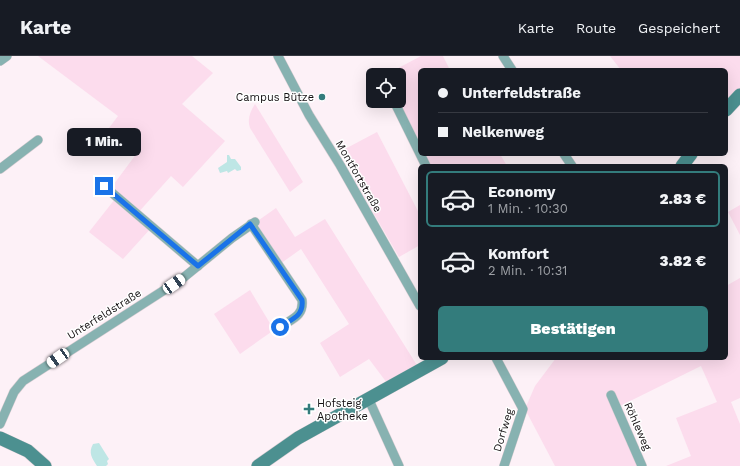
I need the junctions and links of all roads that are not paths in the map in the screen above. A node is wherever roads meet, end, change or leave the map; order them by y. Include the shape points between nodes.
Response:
1 (7, 56) edge
2 (278, 56) edge
3 (503, 56) edge
4 (0, 61) edge
5 (511, 68) edge
6 (740, 95) edge
7 (397, 108) edge
8 (728, 108) edge
9 (38, 140) dead end
10 (418, 150) edge
11 (0, 169) edge
12 (104, 186) dead end
13 (198, 266) junction
14 (418, 302) edge
15 (280, 327) dead end
16 (439, 360) edge
17 (497, 360) edge
18 (611, 395) dead end
19 (369, 400) junction
20 (0, 424) edge
21 (0, 438) edge
22 (45, 466) edge
23 (258, 466) edge
24 (400, 466) edge
25 (504, 466) edge
26 (642, 466) edge

1 - 4 street
2 - 14 street, Montfortstraße via 309,115
3 - 5 street
6 - 8 main road
7 - 10 street
9 - 11 street
12 - 13 street
13 - 15 street, Unterfeldstraße via 253,223 302,300 303,307 299,314
13 - 20 street, Unterfeldstraße via 155,297 23,381 14,392
16 - 19 main road
17 - 25 street, Dorfweg via 523,409
18 - 26 street, Röhleweg
19 - 23 main road via 298,438
19 - 24 street
21 - 22 main road via 28,451

